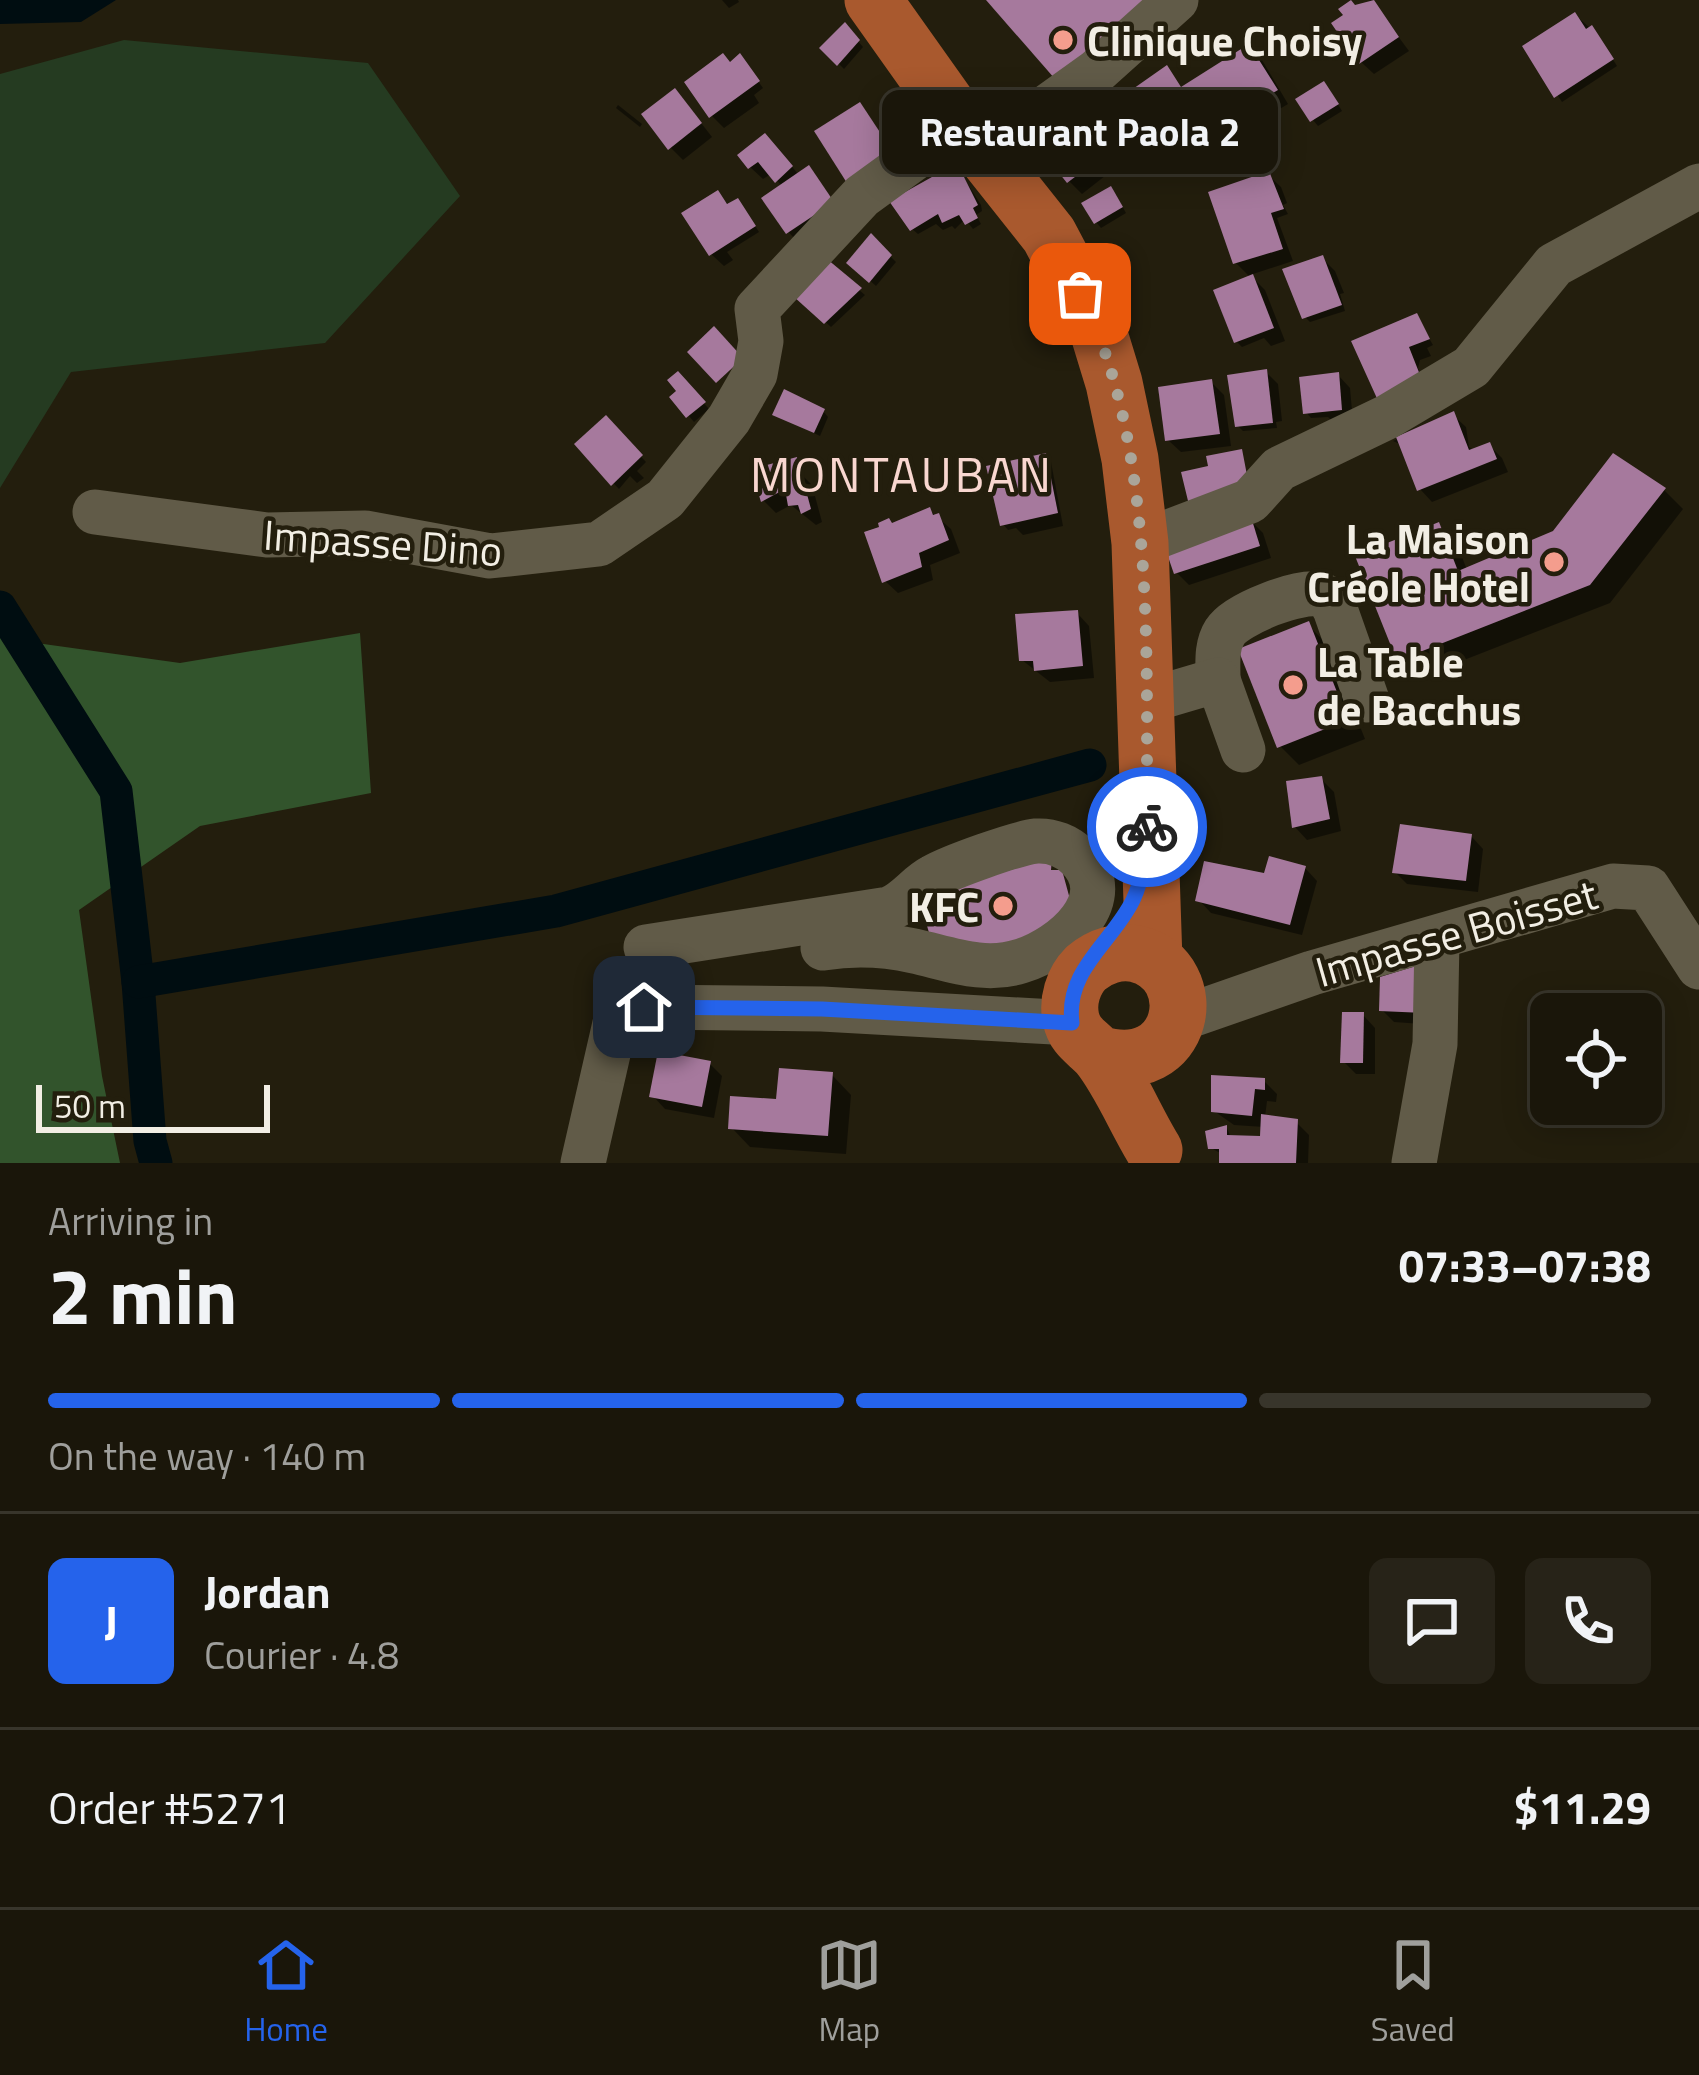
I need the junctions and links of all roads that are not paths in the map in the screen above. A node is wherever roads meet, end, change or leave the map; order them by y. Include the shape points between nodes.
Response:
1 (873, 0) edge
2 (1176, 0) edge
3 (973, 138) junction
4 (1699, 186) edge
5 (95, 512) dead end
6 (1140, 543) junction
7 (1218, 680) junction
8 (1367, 700) dead end
9 (1147, 701) junction
10 (1244, 750) dead end
11 (1147, 847) junction
12 (823, 935) junction
13 (1437, 940) junction
14 (646, 947) dead end
15 (1154, 961) junction
16 (1699, 967) edge
17 (822, 1009) junction
18 (1084, 1016) junction
19 (1167, 1035) junction
20 (1153, 1156) edge
21 (583, 1163) edge
22 (1414, 1163) edge

1 - 3 main road
2 - 3 street, Impasse Dino via 1097,71
3 - 5 street, Impasse Dino via 862,196 757,309 755,374 729,419 665,500 599,544 490,556 365,533 268,535
3 - 6 main road via 1049,235 1096,324 1122,421
4 - 6 street via 1554,265 1471,367 1280,470 1250,501
6 - 9 main road
7 - 8 street via 1227,626 1250,611 1319,594 1335,609
7 - 9 street
7 - 10 street
9 - 11 main road
11 - 15 main road
11 - 18 main road
12 - 12 street via 993,968 1024,961 1073,928 1096,883 1071,850 1037,841 935,875 904,903
12 - 14 street
12 - 17 street
13 - 16 street, Impasse Boisset via 1613,886 1648,888
13 - 19 street, Impasse Boisset via 1312,973
13 - 22 street via 1435,1044
15 - 18 main road via 1135,953 1096,960
15 - 19 main road via 1174,987
17 - 18 street
17 - 21 street via 626,1011 616,1019
18 - 19 main road via 1118,1060 1138,1059
18 - 20 main road
19 - 20 main road

